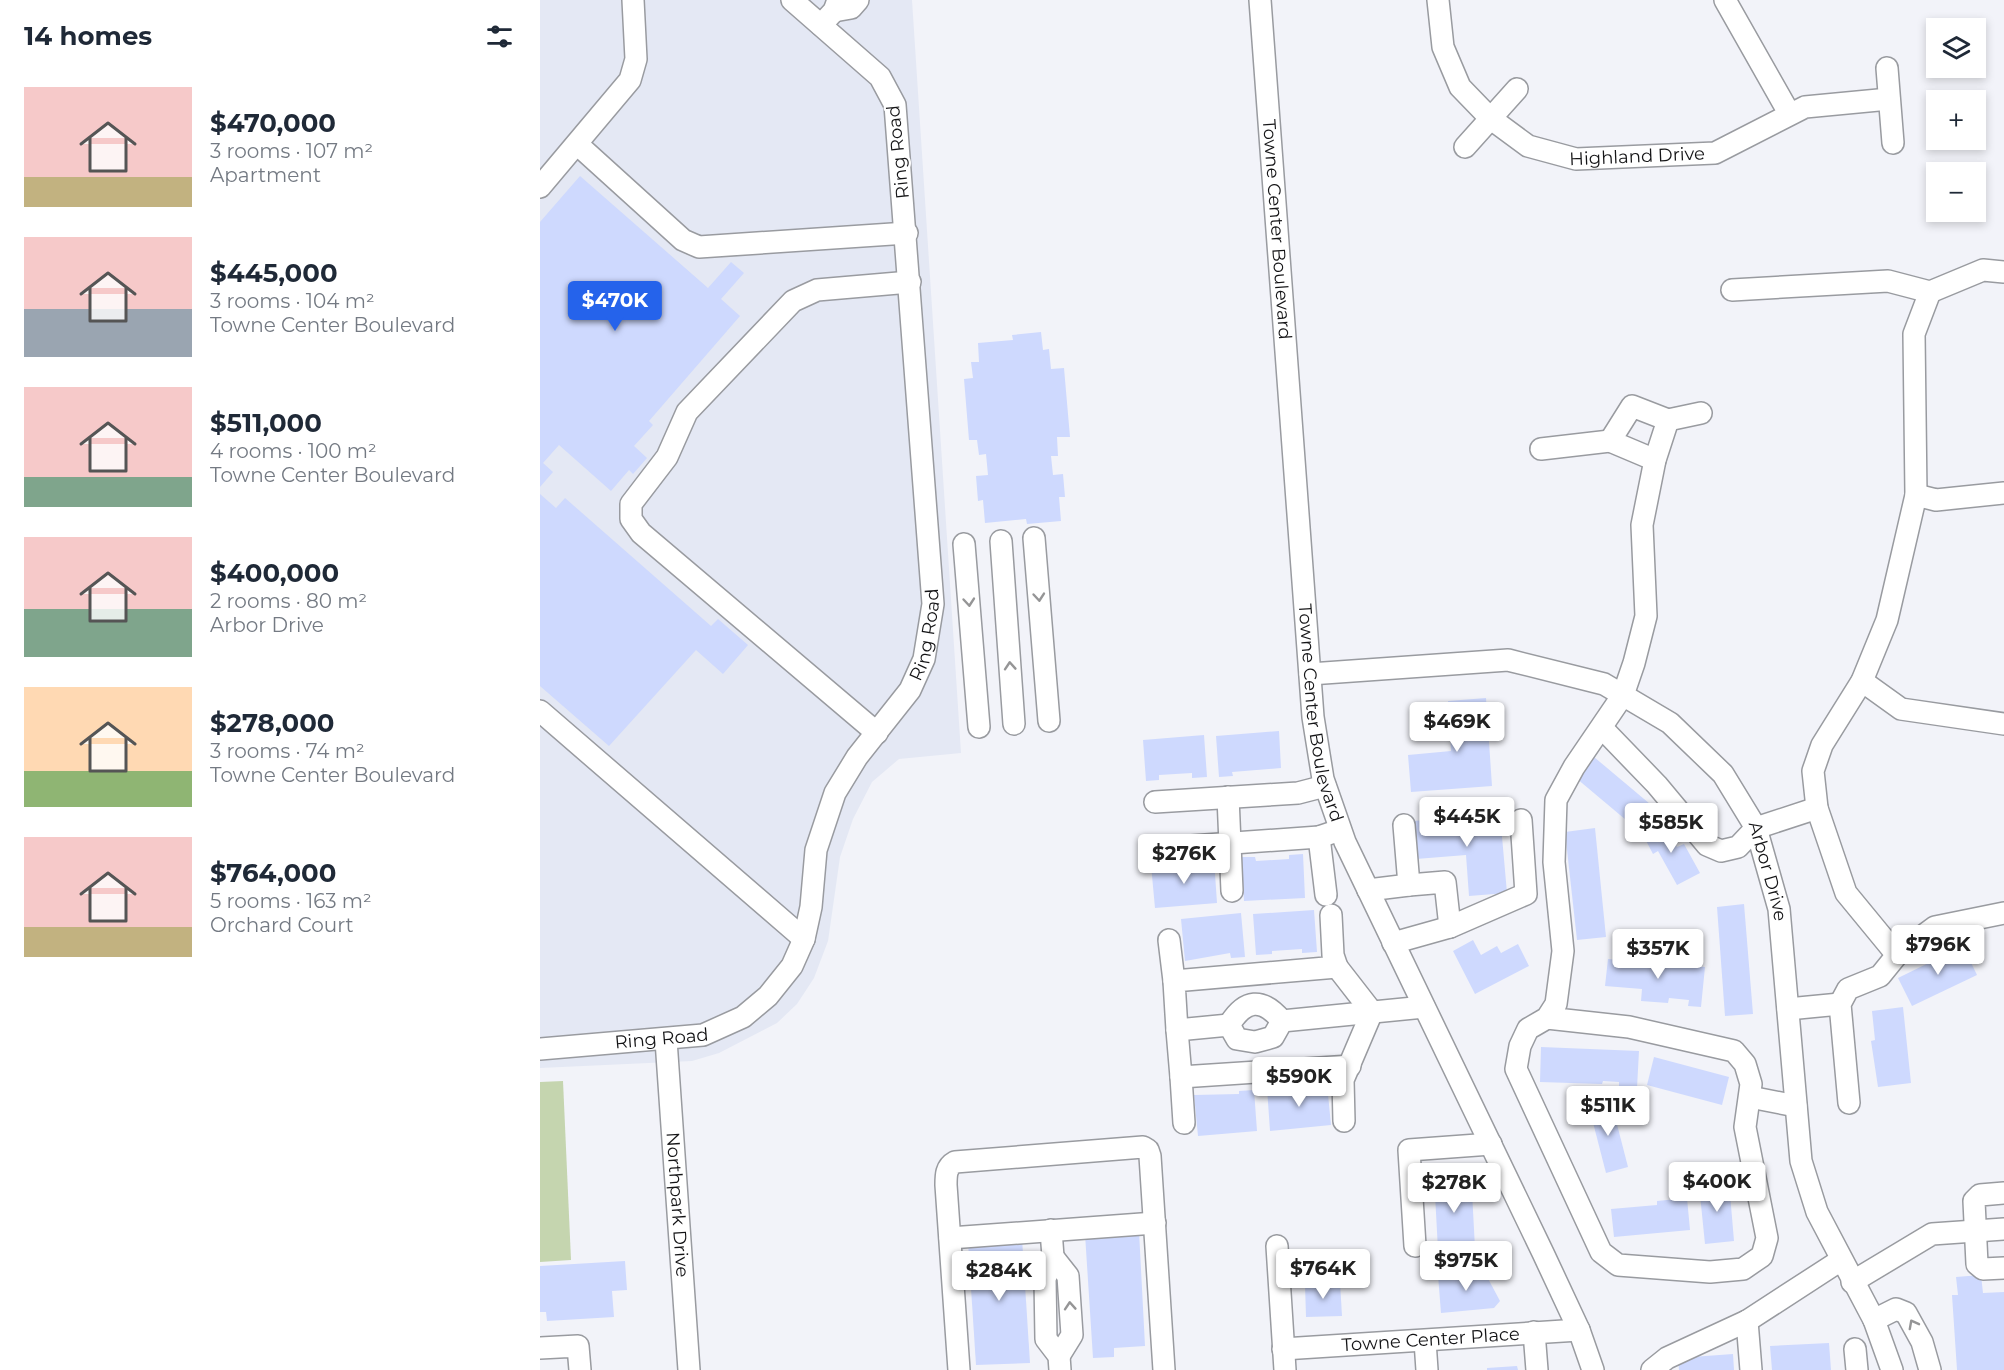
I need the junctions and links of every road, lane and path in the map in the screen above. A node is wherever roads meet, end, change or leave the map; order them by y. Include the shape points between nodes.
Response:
1 (633, 0) edge
2 (792, 0) edge
3 (858, 0) edge
4 (1260, 0) edge
5 (1438, 0) edge
6 (1725, 0) edge
7 (831, 12) edge
8 (1887, 68) dead end
9 (1517, 89) dead end
10 (1889, 99) junction
11 (1789, 113) junction
12 (1490, 118) junction
13 (1893, 143) dead end
14 (577, 144) junction
15 (1465, 147) dead end
16 (540, 187) edge
17 (907, 233) junction
18 (2004, 272) edge
19 (910, 282) junction
20 (1732, 290) dead end
21 (1930, 292) junction
22 (1701, 413) dead end
23 (1668, 420) junction
24 (1610, 441) junction
25 (1542, 449) dead end
26 (1655, 460) junction
27 (2004, 494) edge
28 (1916, 495) junction
29 (1034, 538) dead end
30 (1001, 541) dead end
31 (964, 544) dead end
32 (1310, 674) junction
33 (1862, 681) junction
34 (1623, 695) junction
35 (540, 711) edge
36 (1049, 721) dead end
37 (1014, 724) dead end
38 (2004, 724) edge
39 (979, 727) dead end
40 (1602, 728) junction
41 (877, 734) junction
42 (1325, 786) junction
43 (1228, 797) junction
44 (1155, 802) dead end
45 (1817, 808) junction
46 (1521, 820) dead end
47 (1404, 825) dead end
48 (1756, 828) junction
49 (1340, 830) junction
50 (1319, 837) junction
51 (1230, 844) junction
52 (1163, 848) dead end
53 (1409, 885) junction
54 (1368, 890) junction
55 (1232, 891) dead end
56 (2004, 913) edge
57 (1450, 927) junction
58 (804, 939) junction
59 (1169, 940) dead end
60 (1393, 943) junction
61 (1897, 955) junction
62 (1337, 967) junction
63 (1174, 981) junction
64 (1840, 1004) junction
65 (1424, 1007) junction
66 (1788, 1009) junction
67 (1372, 1012) junction
68 (1547, 1018) junction
69 (1282, 1021) junction
70 (1229, 1025) junction
71 (1177, 1030) junction
72 (666, 1040) junction
73 (540, 1049) edge
74 (1350, 1066) junction
75 (1181, 1077) junction
76 (1750, 1097) junction
77 (1849, 1103) dead end
78 (1796, 1106) junction
79 (1344, 1121) dead end
80 (1184, 1123) dead end
81 (1491, 1144) junction
82 (2004, 1193) edge
83 (1155, 1223) junction
84 (2004, 1229) edge
85 (1051, 1230) junction
86 (1976, 1231) junction
87 (950, 1238) junction
88 (1277, 1246) dead end
89 (1415, 1246) dead end
90 (1841, 1260) junction
91 (2004, 1268) edge
92 (1852, 1282) junction
93 (1874, 1320) junction
94 (1747, 1321) junction
95 (1579, 1330) junction
96 (1534, 1332) junction
97 (1425, 1341) junction
98 (540, 1348) edge
99 (1283, 1349) junction
100 (1060, 1363) edge
101 (1654, 1369) edge
102 (580, 1370) edge
103 (689, 1370) edge
104 (959, 1370) edge
105 (1164, 1370) edge
106 (1285, 1370) edge
107 (1427, 1370) edge
108 (1537, 1370) edge
109 (1593, 1370) edge
110 (1751, 1370) edge
111 (1892, 1370) edge
112 (1930, 1370) edge

1 - 14 street via 636,59 630,80
2 - 7 street, Ring Road
3 - 7 street via 851,8
4 - 32 street, Towne Center Boulevard
5 - 12 street, Highland Drive via 1443,47 1460,87
6 - 11 street
7 - 17 street, Ring Road via 892,96 898,123
8 - 10 street
9 - 12 street
10 - 11 street, Highland Drive via 1805,107
10 - 13 street
11 - 12 street, Highland Drive via 1715,153 1576,159 1528,146
12 - 15 street
14 - 16 street
14 - 17 street via 683,240 699,247
17 - 19 street, Ring Road
18 - 21 street via 1983,270
19 - 41 street, Ring Road via 932,623 917,677
19 - 41 street via 817,290 793,301 687,412 669,454 631,504 632,519 641,534
20 - 21 street via 1888,281
21 - 28 street via 1914,334
22 - 23 street
23 - 24 street via 1632,406
23 - 26 street
24 - 25 street
24 - 26 street
26 - 34 street via 1642,525 1646,616
27 - 28 street via 1936,500
28 - 33 street via 1887,620
29 -> 36 street
37 -> 30 street
31 -> 39 street
32 - 34 street, Arbor Drive via 1508,660 1604,684
32 - 42 street, Towne Center Boulevard via 1315,737
33 - 38 street via 1901,709
33 - 45 street via 1822,745 1813,771
34 - 40 street
34 - 48 street, Arbor Drive via 1670,723 1723,774
35 - 58 street
40 - 48 street via 1707,845 1720,851 1738,847
40 - 68 street via 1556,800 1554,862 1563,951 1556,1004
41 - 58 street, Ring Road via 843,777 821,831
42 - 43 street via 1299,793
42 - 49 street, Towne Center Boulevard
43 - 44 street
43 - 51 street
45 - 48 street
45 - 61 street via 1846,893
46 - 57 street via 1526,894
47 - 53 street
48 - 66 street, Arbor Drive via 1779,909
49 - 50 street
49 - 54 street, Towne Center Boulevard
50 - 51 street
50 - 62 street
51 - 52 street
51 - 55 street
53 - 54 street
53 - 57 street via 1445,882
54 - 60 street, Towne Center Boulevard
56 - 61 street via 1935,927
57 - 60 street
58 - 72 street, Ring Road via 792,966 756,1008 715,1031
59 - 63 street
60 - 65 street, Towne Center Boulevard
61 - 64 street via 1880,975 1848,989
62 - 63 street
62 - 67 street
63 - 71 street
64 - 66 street
64 - 77 street
65 - 67 street
65 - 81 street, Towne Center Boulevard
66 - 78 street, Arbor Drive
67 - 69 street
67 - 74 street
68 - 76 street via 1629,1028 1734,1052 1745,1064
68 - 76 street via 1528,1029 1516,1069 1601,1252 1618,1265 1710,1272 1743,1269 1762,1256 1767,1238 1745,1128
69 - 70 street via 1270,1007 1256,1004 1239,1010
69 - 70 street via 1273,1037 1255,1042 1237,1039
70 - 71 street
71 - 75 street
72 - 73 street, Ring Road
72 - 103 street, Northpark Drive
74 - 75 street
74 - 79 street via 1343,1080
75 - 80 street
76 - 78 street
78 - 90 street, Arbor Drive via 1801,1161 1817,1212
81 - 89 street via 1409,1150
81 - 95 street, Towne Center Boulevard
82 - 86 street via 1975,1197
83 - 85 street
83 - 87 street via 1148,1149 1143,1147 955,1162 946,1172
83 - 105 street
84 - 86 street
85 - 87 street
85 - 100 street via 1053,1257 1045,1279 1046,1339
86 - 91 street via 1980,1268
86 - 92 street via 1926,1237
87 - 104 street
88 - 99 street
90 - 92 street, Arbor Drive
90 - 94 street
92 - 93 street, Arbor Drive
93 - 111 street, Arbor Drive
112 -> 93 street via 1922,1342 1906,1313 1896,1309
94 - 101 street via 1667,1358
94 - 110 street
95 - 96 street, Towne Center Place
95 - 109 street, Towne Center Boulevard
96 - 97 street, Towne Center Place
96 - 108 street
97 - 99 street, Towne Center Place
97 - 107 street
98 - 102 street via 578,1346
99 - 106 street

